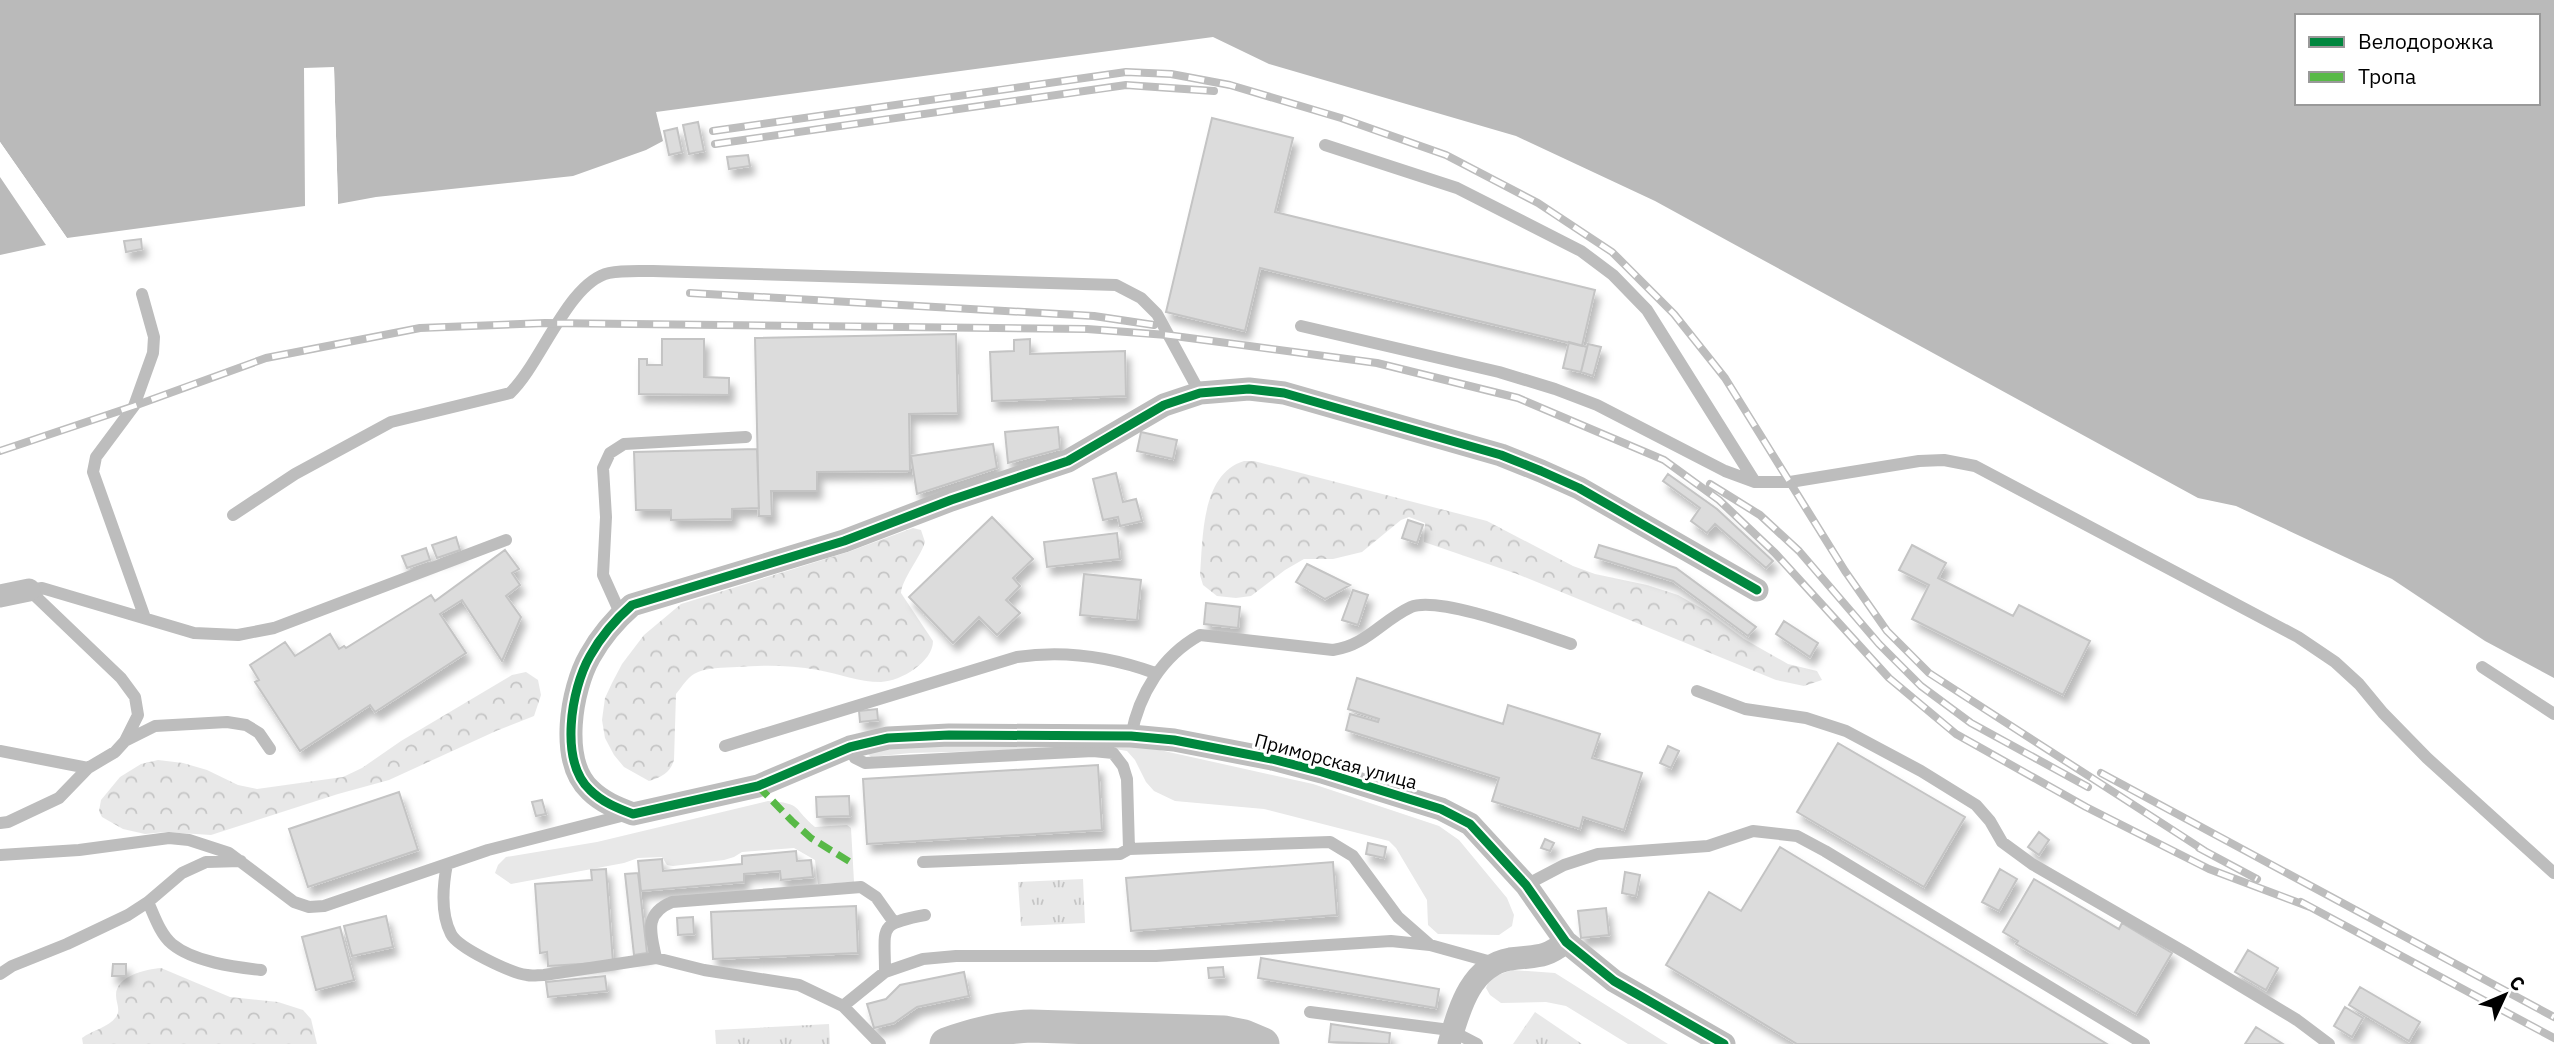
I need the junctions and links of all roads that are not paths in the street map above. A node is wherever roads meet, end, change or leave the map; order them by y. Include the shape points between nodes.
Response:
1 (1325, 145) dead end
2 (142, 294) dead end
3 (1301, 326) dead end
4 (1199, 393) junction
5 (746, 437) dead end
6 (1755, 482) junction
7 (233, 515) dead end
8 (506, 540) dead end
9 (29, 590) junction
10 (1756, 590) dead end
11 (0, 596) edge
12 (621, 615) junction
13 (145, 618) junction
14 (1571, 644) dead end
15 (2482, 667) dead end
16 (1156, 673) junction
17 (1697, 691) dead end
18 (2554, 714) edge
19 (1131, 736) junction
20 (125, 741) junction
21 (725, 746) dead end
22 (850, 747) junction
23 (270, 749) dead end
24 (0, 751) edge
25 (88, 768) junction
26 (633, 814) junction
27 (0, 823) edge
28 (1129, 849) junction
29 (0, 855) edge
30 (241, 861) junction
31 (923, 862) dead end
32 (447, 864) junction
33 (2554, 873) edge
34 (1526, 885) junction
35 (148, 902) junction
36 (925, 915) dead end
37 (893, 921) junction
38 (1566, 942) junction
39 (1430, 945) junction
40 (656, 958) junction
41 (1495, 963) junction
42 (261, 970) dead end
43 (885, 972) junction
44 (0, 974) edge
45 (844, 1006) junction
46 (1310, 1012) dead end
47 (1451, 1037) edge
48 (880, 1044) edge
49 (946, 1044) edge
50 (1263, 1044) edge
51 (1477, 1044) edge
52 (1724, 1044) edge
53 (2144, 1044) edge
54 (2329, 1044) edge

1 - 6 lane via 1457,188 1581,251 1614,275 1647,310
2 - 13 lane via 154,337 153,353 134,406 96,457 93,472
3 - 6 lane via 1555,389
4 - 7 lane via 1157,314 1141,298 1115,285 609,272 592,279 568,306 524,380 510,393 391,422 295,474
4 - 10 street via 1249,389 1284,393 1501,455 1579,488
4 - 12 street via 1164,405 1068,461 844,541 645,601
5 - 12 lane via 624,444 610,453 603,468 603,575
6 - 33 lane via 1790,482 1919,461 1975,466 2298,636 2335,662 2427,758
8 - 13 lane via 274,628 238,635 194,633
9 - 11 street
9 - 13 lane via 43,588
9 - 20 lane via 135,697 138,715
12 - 26 street via 589,656 572,713 571,744 577,771 589,789 613,807
14 - 16 lane via 1482,615 1424,604 1400,614 1352,648 1333,650 1200,635 1179,648
15 - 18 lane
16 - 19 lane
16 - 21 lane via 1095,657 1017,657
17 - 54 lane via 1745,709 1806,718 1846,731 1921,771 1976,805 2002,842 2032,864 2297,1020
19 - 22 street, Приморская улица via 949,735 888,738
19 - 34 street, Приморская улица via 1272,760 1441,809 1470,824
20 - 23 lane via 155,726 227,722 259,733
20 - 25 lane
22 - 26 street, Приморская улица via 758,786
22 - 28 lane via 855,758 865,763 1113,753 1127,779
24 - 25 lane
25 - 27 lane via 59,798
26 - 32 lane
28 - 31 lane via 1120,854
28 - 39 lane via 1330,842 1353,856 1398,918
29 - 30 lane via 169,838 212,846
30 - 32 lane via 294,902 309,906 351,898
30 - 35 lane via 206,862 182,873
32 - 40 lane via 442,888 451,935 513,971 544,975
34 - 38 street, Приморская улица
34 - 53 lane via 1564,865 1598,855 1708,846 1753,831 1797,836
35 - 42 lane via 172,944 222,965
35 - 44 lane
36 - 37 lane
37 - 40 lane via 876,897 861,887 672,902 653,916 650,929
37 - 43 lane via 885,934
38 - 41 street via 1542,957
38 - 52 street, Приморская улица via 1614,981
39 - 41 lane
39 - 43 lane via 1391,942 1156,956 956,956 923,959
40 - 45 lane via 799,985
41 - 47 street via 1471,985
43 - 45 lane
45 - 48 lane
46 - 47 lane
47 - 51 lane
49 - 50 main road via 997,1029 1031,1026 1224,1032

